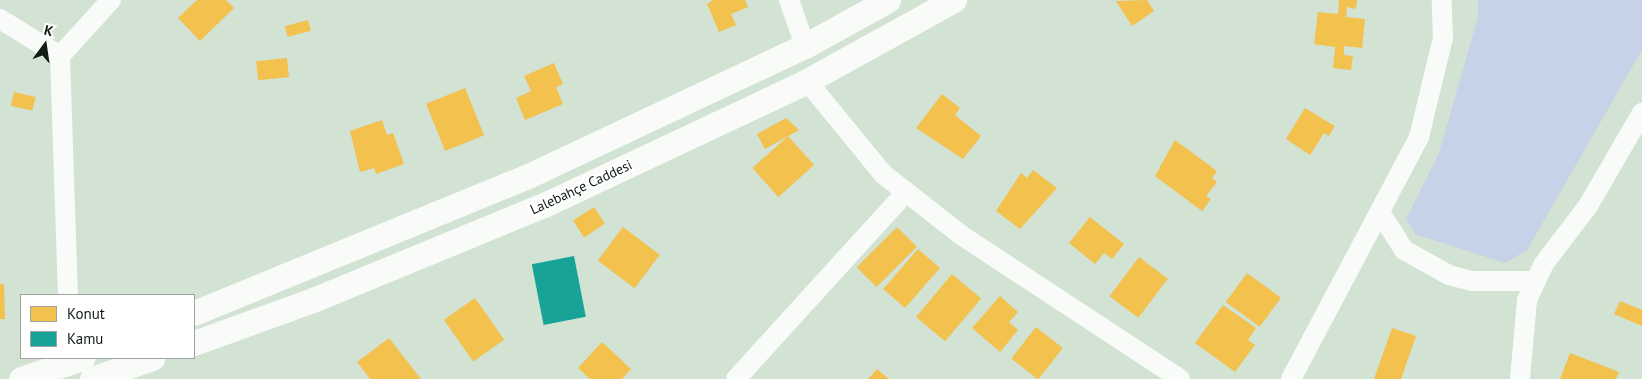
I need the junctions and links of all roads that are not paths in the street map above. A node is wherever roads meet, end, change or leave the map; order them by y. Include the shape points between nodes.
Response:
1 (111, 0) edge
2 (789, 0) edge
3 (888, 0) edge
4 (954, 0) edge
5 (1442, 0) edge
6 (0, 19) edge
7 (805, 46) junction
8 (60, 56) junction
9 (806, 82) junction
10 (1642, 112) edge
11 (906, 192) junction
12 (1381, 214) junction
13 (1536, 281) junction
14 (68, 294) edge
15 (195, 313) edge
16 (195, 343) edge
17 (74, 359) edge
18 (149, 359) edge
19 (21, 379) edge
20 (92, 379) edge
21 (736, 379) edge
22 (1180, 379) edge
23 (1291, 379) edge
24 (1520, 379) edge

1 - 8 street
2 - 7 street
3 - 7 street
4 - 9 street, Lalebahçe Caddesi
5 - 12 street via 1443,38 1432,92 1419,137
6 - 8 street
7 - 15 street via 526,176
8 - 14 street
9 - 11 street via 883,174
9 - 16 street, Lalebahçe Caddesi via 544,204 314,300
10 - 13 street via 1588,206
11 - 21 street
11 - 22 street via 961,235
12 - 13 street via 1404,250 1449,274 1471,281
12 - 23 street
13 - 24 street via 1527,300
17 - 19 street
18 - 20 street

